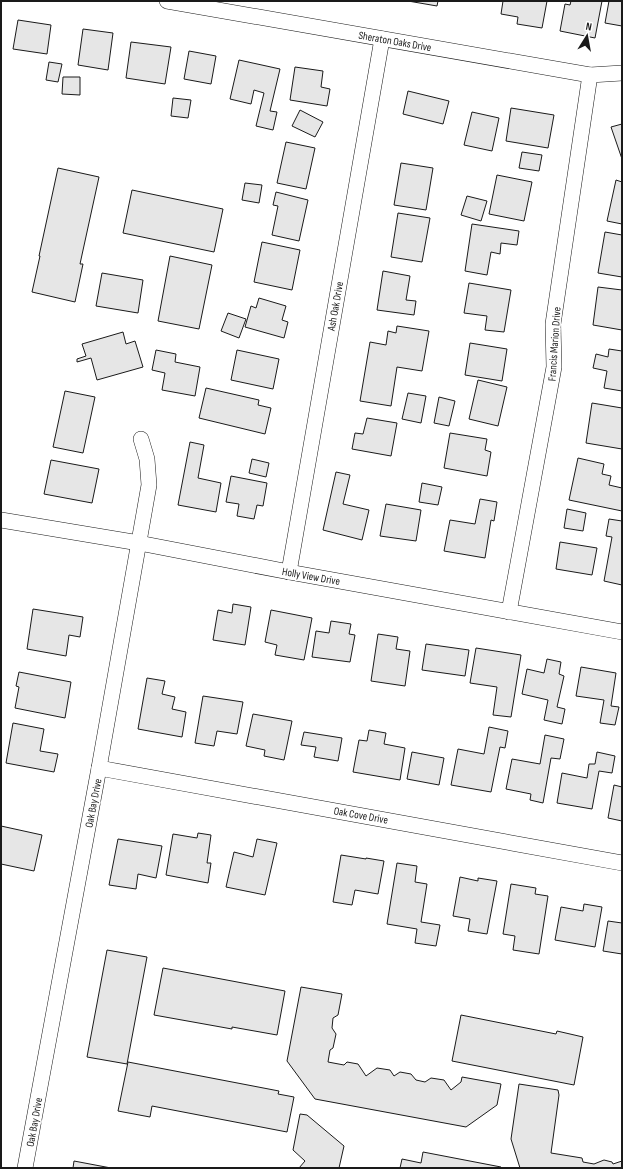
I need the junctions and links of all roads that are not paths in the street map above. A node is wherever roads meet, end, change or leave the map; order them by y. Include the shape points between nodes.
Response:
1 (168, 1) edge
2 (382, 39) junction
3 (622, 73) edge
4 (590, 76) junction
5 (141, 439) dead end
6 (1, 520) edge
7 (139, 543) junction
8 (289, 572) junction
9 (509, 612) junction
10 (622, 632) edge
11 (99, 768) junction
12 (622, 863) edge
13 (25, 1168) edge

1 - 2 street, Sheraton Oaks Drive
2 - 4 street, Sheraton Oaks Drive
2 - 8 street, Ash Oak Drive
3 - 4 street, Sheraton Oaks Drive
4 - 9 street, Francis Marion Drive via 553,324 554,367
5 - 7 street, Oak Bay Drive via 147,459 149,485
6 - 7 street, Holly View Drive
7 - 8 street, Holly View Drive
7 - 11 street, Oak Bay Drive
8 - 9 street, Holly View Drive
9 - 10 street, Holly View Drive
11 - 12 street, Oak Cove Drive
11 - 13 street, Oak Bay Drive

